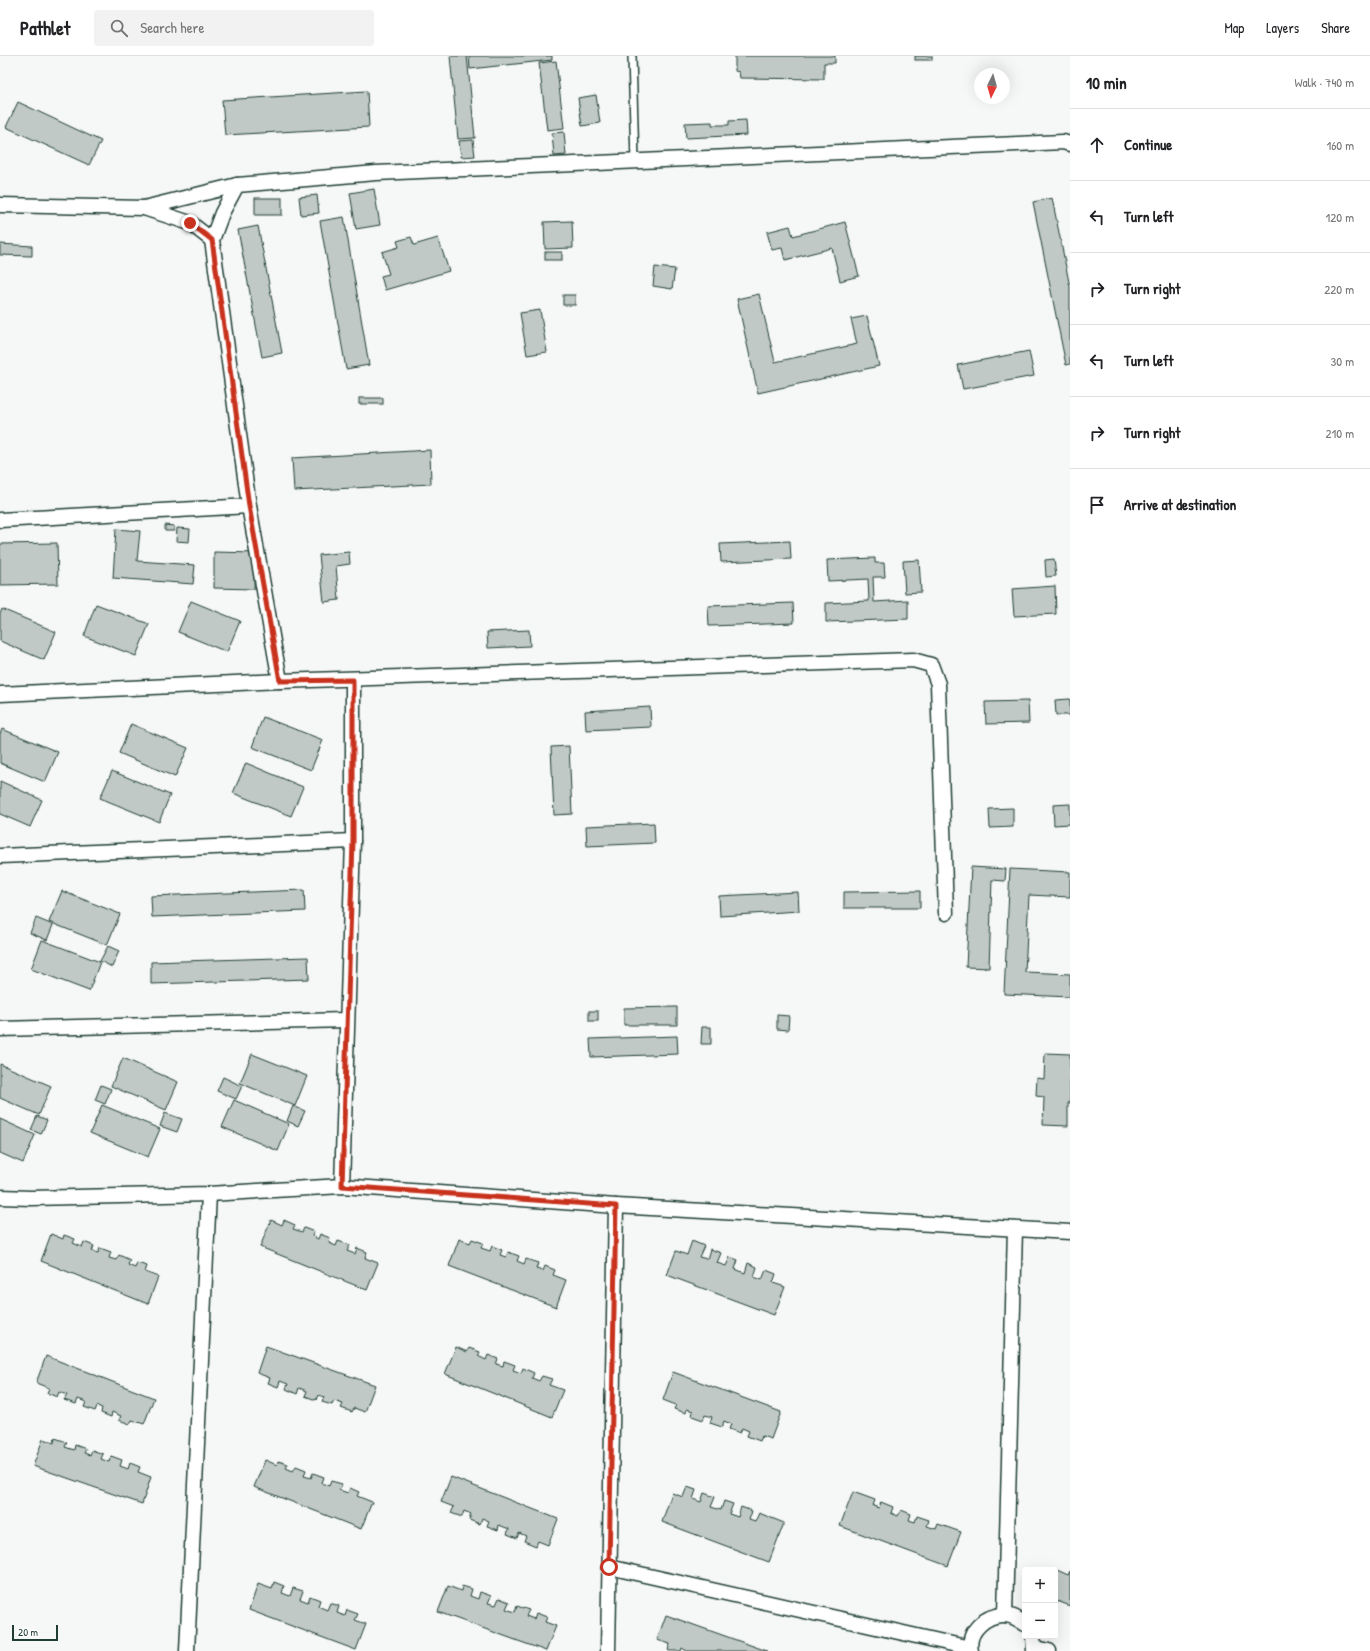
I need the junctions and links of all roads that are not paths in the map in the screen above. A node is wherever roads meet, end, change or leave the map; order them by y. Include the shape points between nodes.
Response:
1 (632, 56) edge
2 (1070, 144) edge
3 (635, 161) junction
4 (237, 185) junction
5 (0, 205) edge
6 (144, 208) junction
7 (212, 240) junction
8 (249, 506) junction
9 (0, 520) edge
10 (353, 680) junction
11 (280, 681) junction
12 (0, 694) edge
13 (353, 841) junction
14 (0, 856) edge
15 (946, 913) dead end
16 (346, 1020) junction
17 (0, 1029) edge
18 (342, 1186) junction
19 (209, 1194) junction
20 (0, 1197) edge
21 (616, 1206) junction
22 (1015, 1229) junction
23 (1070, 1232) edge
24 (609, 1567) junction
25 (1005, 1615) junction
26 (1022, 1622) edge
27 (1034, 1645) edge
28 (970, 1649) edge
29 (188, 1651) edge
30 (608, 1651) edge
31 (1049, 1651) edge

1 - 3 lane
2 - 3 street via 1063,142
3 - 4 street via 376,173
4 - 6 street
4 - 7 street via 222,213
5 - 6 street
6 - 7 street via 190,223
7 - 8 street
8 - 9 street
8 - 11 street
10 - 11 street
10 - 13 street
10 - 15 street via 913,660 931,665 938,684
11 - 12 street
13 - 14 street
13 - 16 street
16 - 17 street
16 - 18 street
18 - 19 street
18 - 21 street
19 - 20 street
19 - 29 street
21 - 22 street
21 - 24 street
22 - 23 street
22 - 25 street
24 - 28 street
24 - 30 street
25 - 26 street
25 - 28 street via 992,1616 980,1623 972,1634
27 - 31 street

